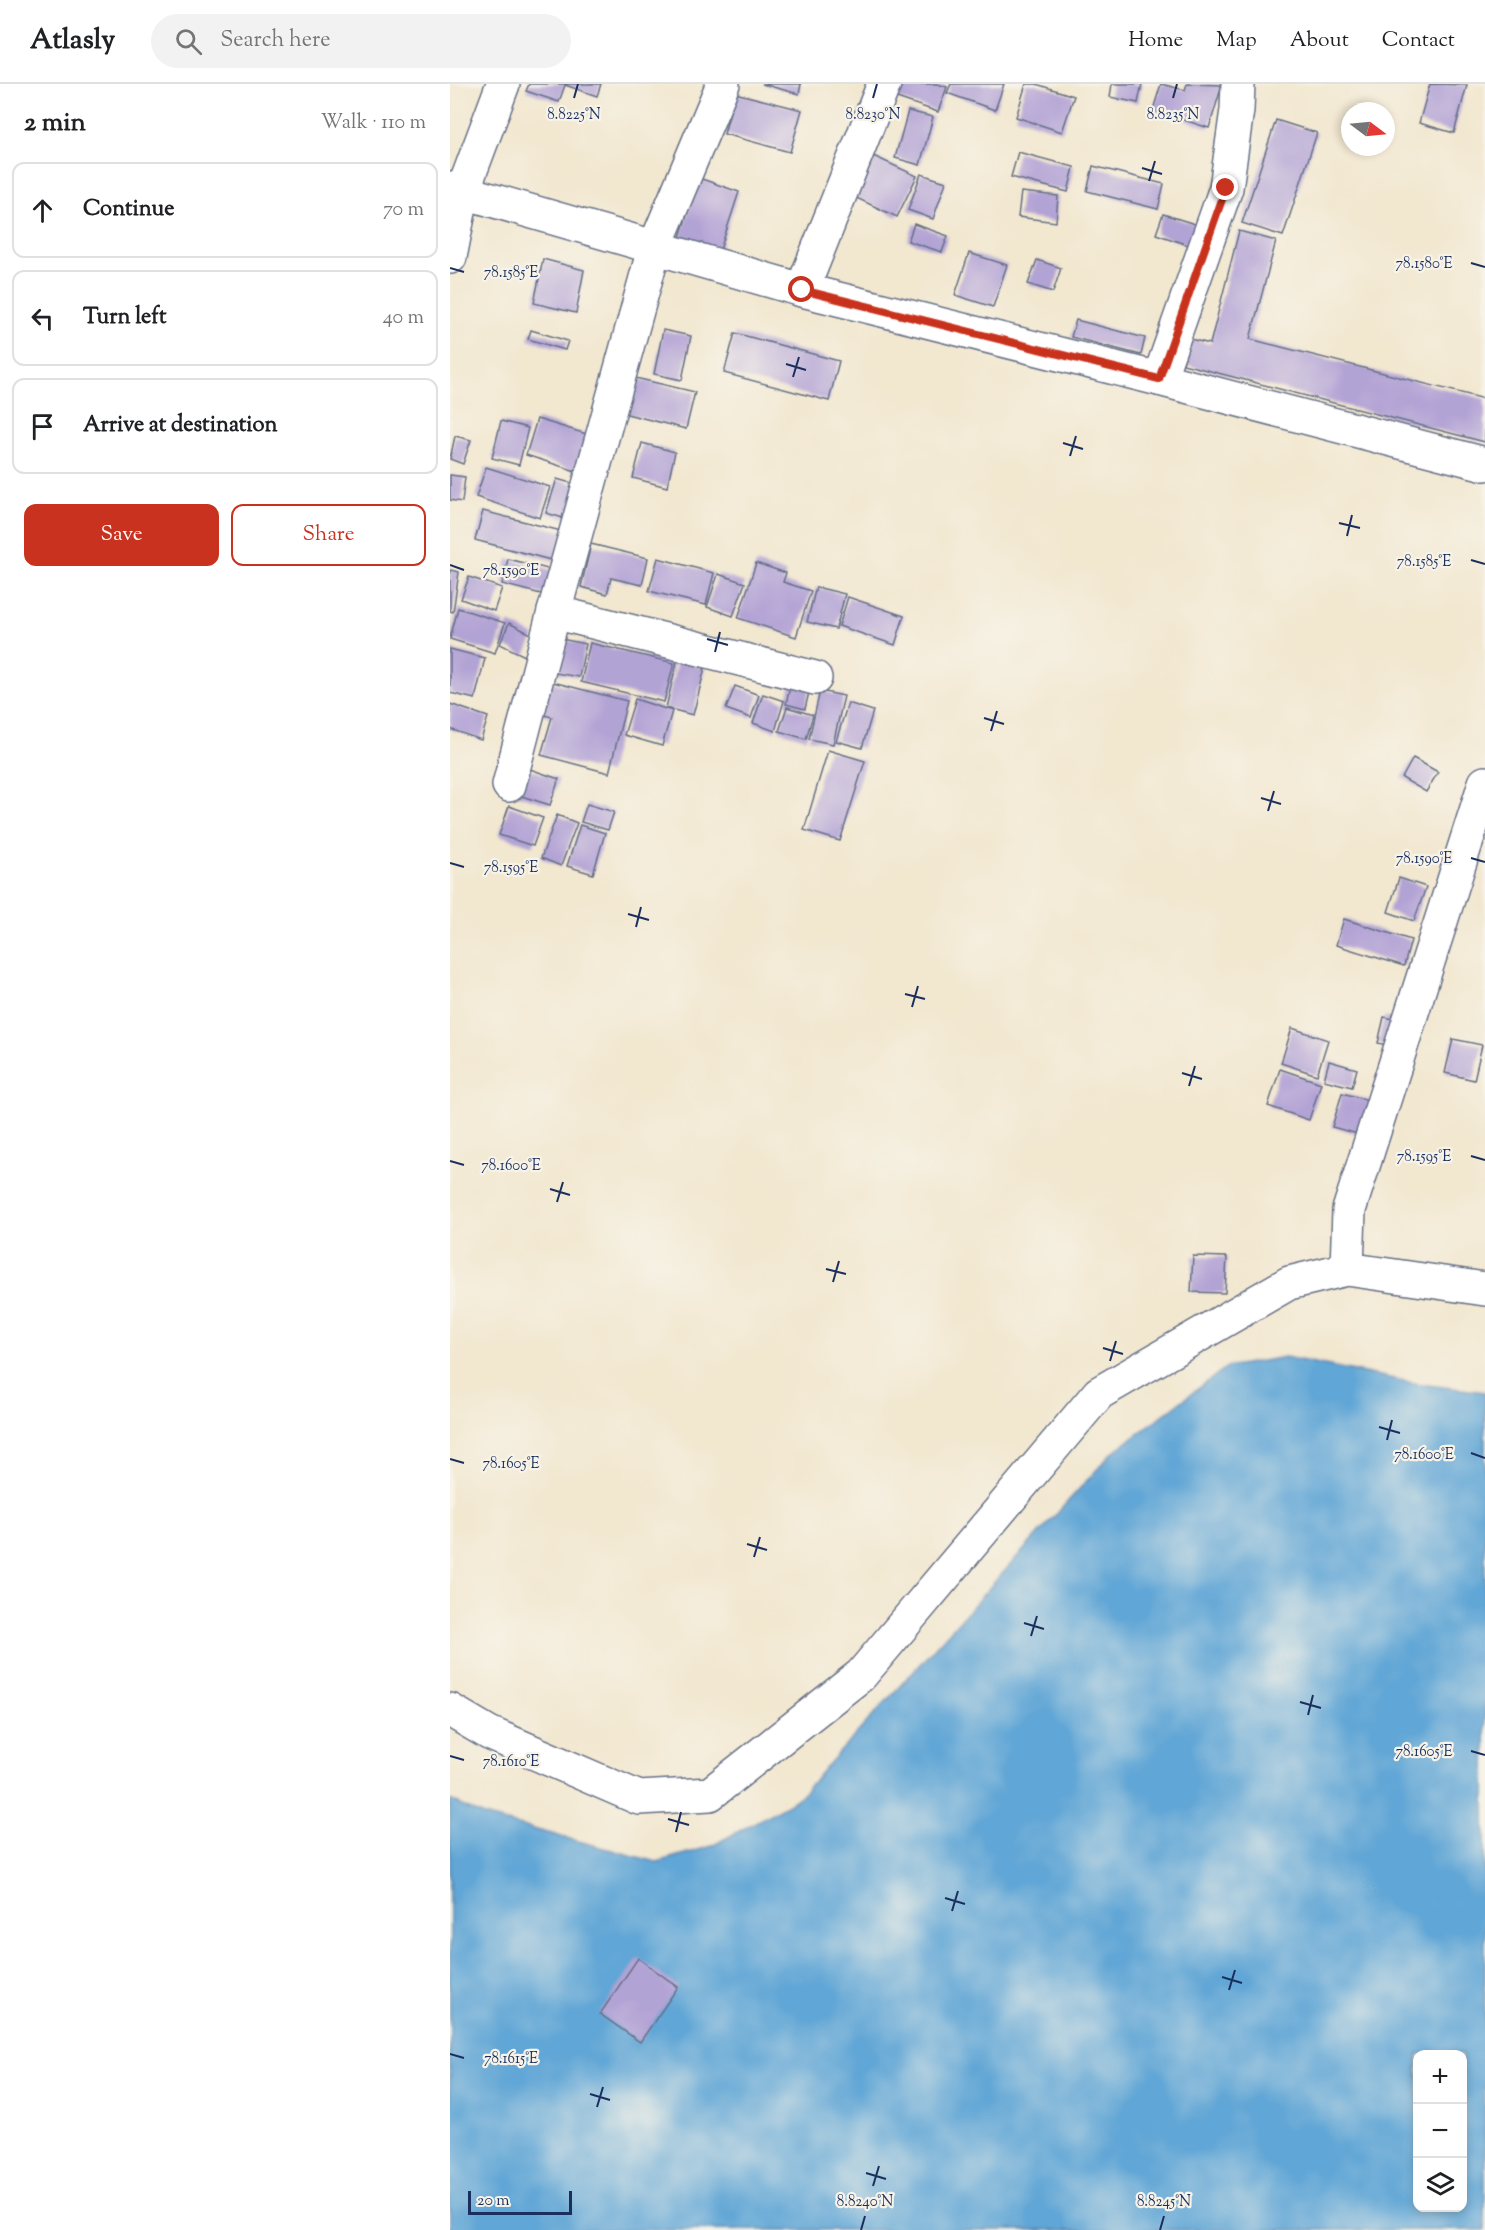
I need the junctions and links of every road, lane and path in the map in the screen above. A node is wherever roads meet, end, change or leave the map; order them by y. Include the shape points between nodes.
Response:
1 (503, 84) edge
2 (723, 84) edge
3 (884, 84) edge
4 (1238, 84) edge
5 (457, 189) edge
6 (654, 249) junction
7 (450, 257) edge
8 (802, 290) junction
9 (1159, 379) junction
10 (1485, 464) edge
11 (554, 612) junction
12 (815, 678) dead end
13 (1485, 783) edge
14 (509, 785) dead end
15 (1347, 1269) junction
16 (1485, 1288) edge
17 (450, 1710) edge

1 - 5 street
2 - 6 street
3 - 8 street
4 - 9 street via 1226,188
5 - 6 street
5 - 7 street
6 - 8 street
6 - 11 street
8 - 9 street
9 - 10 street
11 - 12 street
11 - 14 street
13 - 15 street via 1350,1210
15 - 16 street
15 - 17 street via 1289,1284 1100,1394 861,1675 710,1794 639,1798 489,1733

